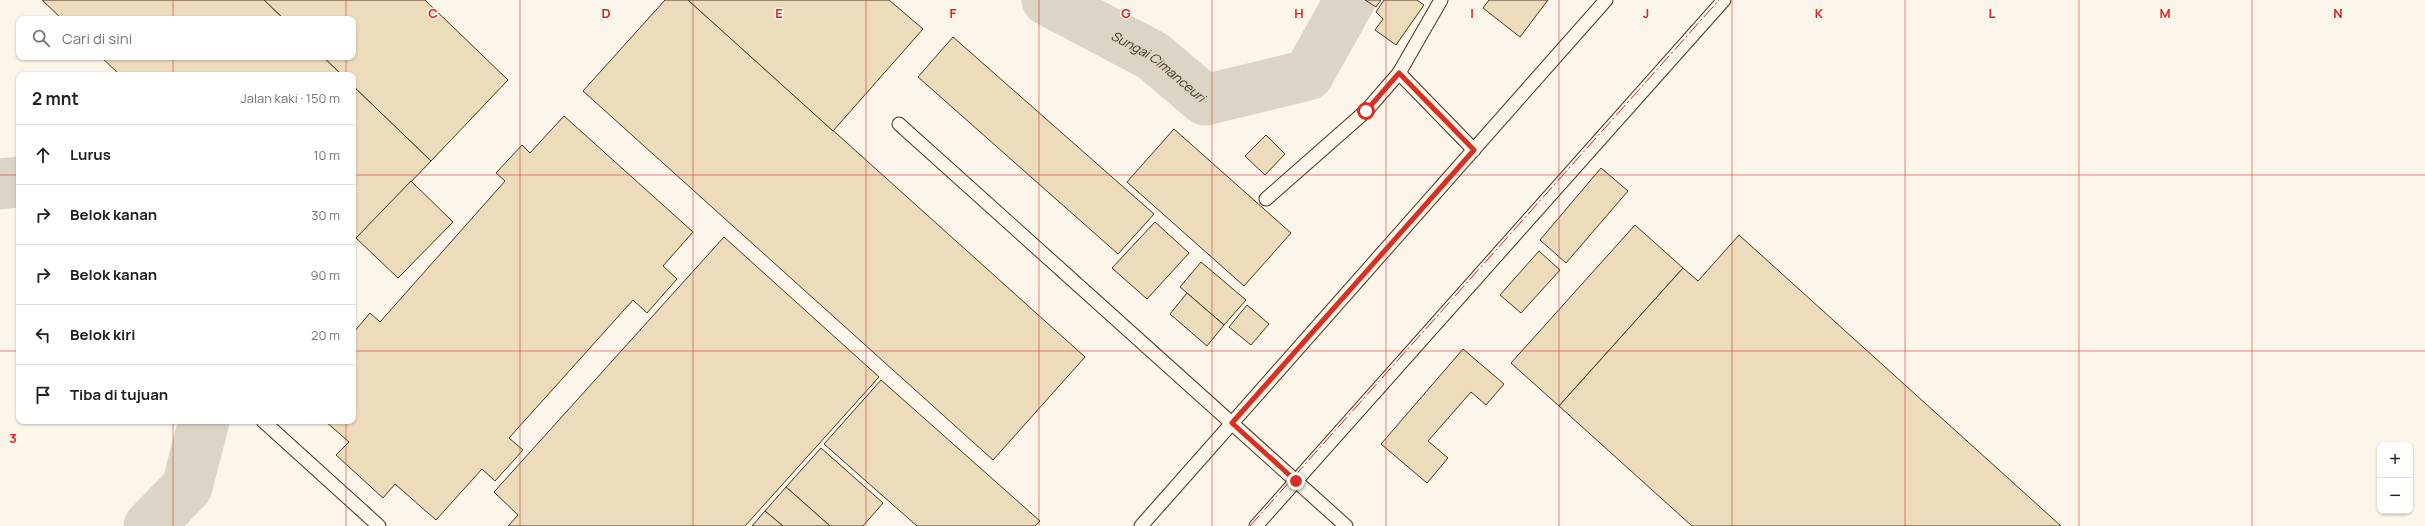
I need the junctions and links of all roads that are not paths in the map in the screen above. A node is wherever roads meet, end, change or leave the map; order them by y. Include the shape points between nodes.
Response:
1 (1441, 0) edge
2 (1606, 0) edge
3 (1724, 0) edge
4 (1399, 73) junction
5 (899, 124) dead end
6 (1474, 150) junction
7 (1266, 199) dead end
8 (1232, 423) junction
9 (266, 424) edge
10 (1296, 481) junction
11 (379, 526) edge
12 (1141, 526) edge
13 (1256, 526) edge
14 (1346, 526) edge

1 - 4 lane
2 - 6 lane
3 - 10 lane
4 - 6 lane
4 - 7 lane via 1366,111
5 - 8 lane
6 - 8 lane
8 - 10 lane
8 - 12 lane
9 - 11 lane
10 - 13 lane
10 - 14 lane

